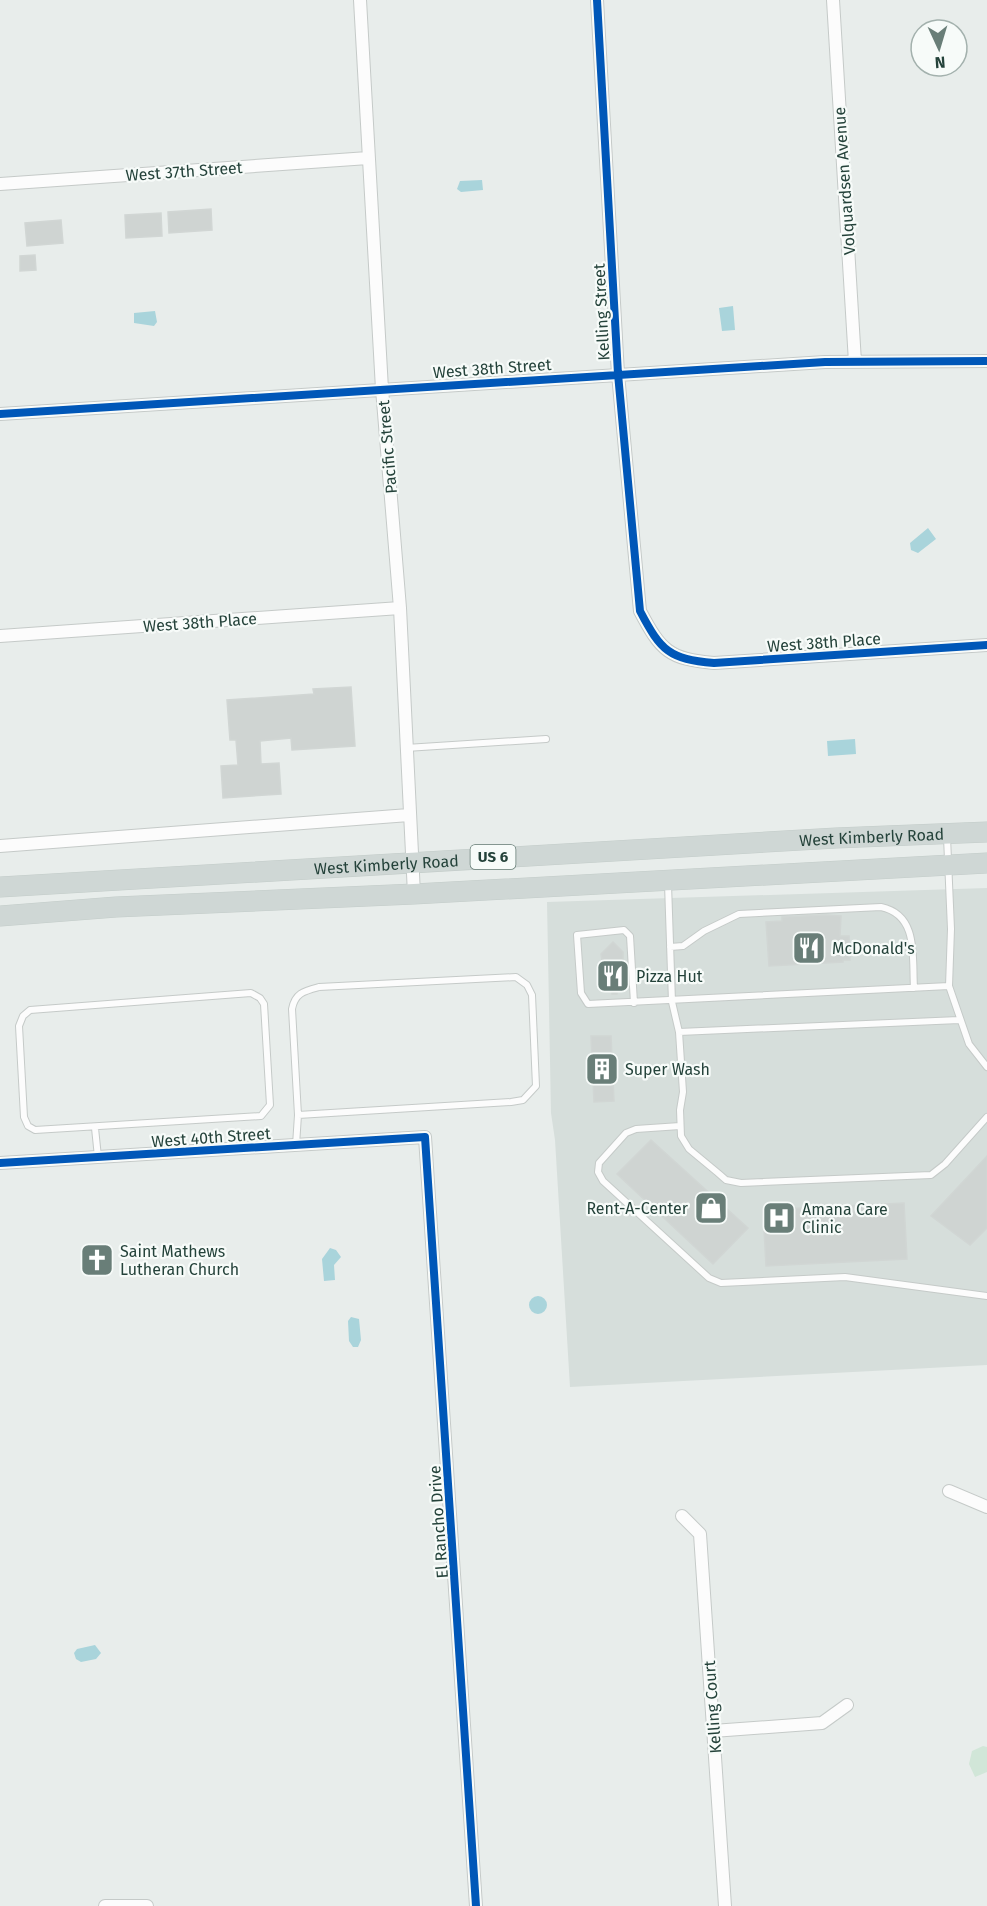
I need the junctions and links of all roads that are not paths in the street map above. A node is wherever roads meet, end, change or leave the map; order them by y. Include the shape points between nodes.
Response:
1 (360, 0) edge
2 (597, 0) edge
3 (833, 0) edge
4 (368, 158) junction
5 (0, 184) edge
6 (987, 361) edge
7 (855, 362) junction
8 (618, 374) junction
9 (382, 389) junction
10 (0, 414) edge
11 (400, 608) junction
12 (0, 636) edge
13 (987, 645) edge
14 (666, 650) joint
15 (546, 739) dead end
16 (406, 748) junction
17 (409, 815) junction
18 (987, 832) edge
19 (947, 834) junction
20 (0, 846) edge
21 (412, 862) junction
22 (987, 863) edge
23 (948, 865) junction
24 (668, 880) junction
25 (0, 887) edge
26 (414, 894) junction
27 (0, 916) edge
28 (670, 946) junction
29 (949, 986) junction
30 (914, 988) junction
31 (672, 1002) junction
32 (634, 1003) junction
33 (959, 1020) junction
34 (679, 1032) junction
35 (987, 1067) edge
36 (298, 1115) junction
37 (987, 1117) edge
38 (680, 1126) junction
39 (95, 1128) junction
40 (425, 1137) joint
41 (296, 1145) junction
42 (98, 1158) junction
43 (0, 1163) edge
44 (987, 1296) edge
45 (949, 1491) dead end
46 (987, 1508) edge
47 (682, 1516) dead end
48 (848, 1705) dead end
49 (713, 1731) junction
50 (105, 1906) edge
51 (147, 1906) edge
52 (476, 1906) edge
53 (725, 1906) edge

1 - 4 street, Pacific Street
2 - 8 street, Kelling Street
3 - 7 street, Volquardsen Avenue
4 - 5 street, West 37th Street
4 - 9 street, Pacific Street
6 - 7 street, West 38th Street
7 - 8 street, West 38th Street
8 - 9 street, West 38th Street
8 - 14 street, Kelling Street via 640,611
9 - 10 street, West 38th Street
9 - 11 street, Pacific Street
11 - 12 street, West 38th Place
11 - 16 street, Pacific Street
13 - 14 street, West 38th Place via 714,663 683,660
15 - 16 lane
16 - 17 street, Pacific Street
17 - 20 street
17 - 21 street, Pacific Street
18 - 19 main road, West Kimberly Road / US 6
19 - 21 main road, West Kimberly Road / US 6
19 - 23 lane
21 - 25 main road, West Kimberly Road / US 6
21 - 26 street, Pacific Street
22 - 23 main road, West Kimberly Road / US 6
23 - 24 main road, West Kimberly Road / US 6
23 - 29 lane
24 - 26 main road, West Kimberly Road / US 6
24 - 28 lane
26 - 27 main road, West Kimberly Road / US 6
28 - 30 lane via 683,946 739,914 881,907 901,915 908,924
28 - 31 lane
29 - 30 lane
29 - 33 lane
30 - 31 lane
31 - 32 lane
31 - 34 lane
32 - 32 lane via 630,936 624,930 577,934 581,993 588,1004
33 - 34 lane
33 - 35 lane via 969,1044
34 - 38 lane via 683,1092
36 - 36 lane via 523,1100 536,1086 532,995 527,985 516,977 501,977 319,987 300,992 292,1009
36 - 41 lane
37 - 38 lane via 931,1175 741,1183 726,1180 689,1149 683,1142
38 - 44 lane via 626,1133 599,1163 598,1172 603,1181 709,1278 721,1283 845,1277
39 - 39 lane via 261,1116 270,1105 261,998 251,993 30,1010 19,1026 24,1117 28,1126 35,1130
39 - 42 lane
40 - 41 street, West 40th Street
40 - 52 street, El Rancho Drive
41 - 42 street, West 40th Street
42 - 43 street, West 40th Street
45 - 46 street
47 - 49 street, Kelling Court via 700,1534
48 - 49 street via 822,1723
49 - 53 street, Kelling Court
50 - 51 street

